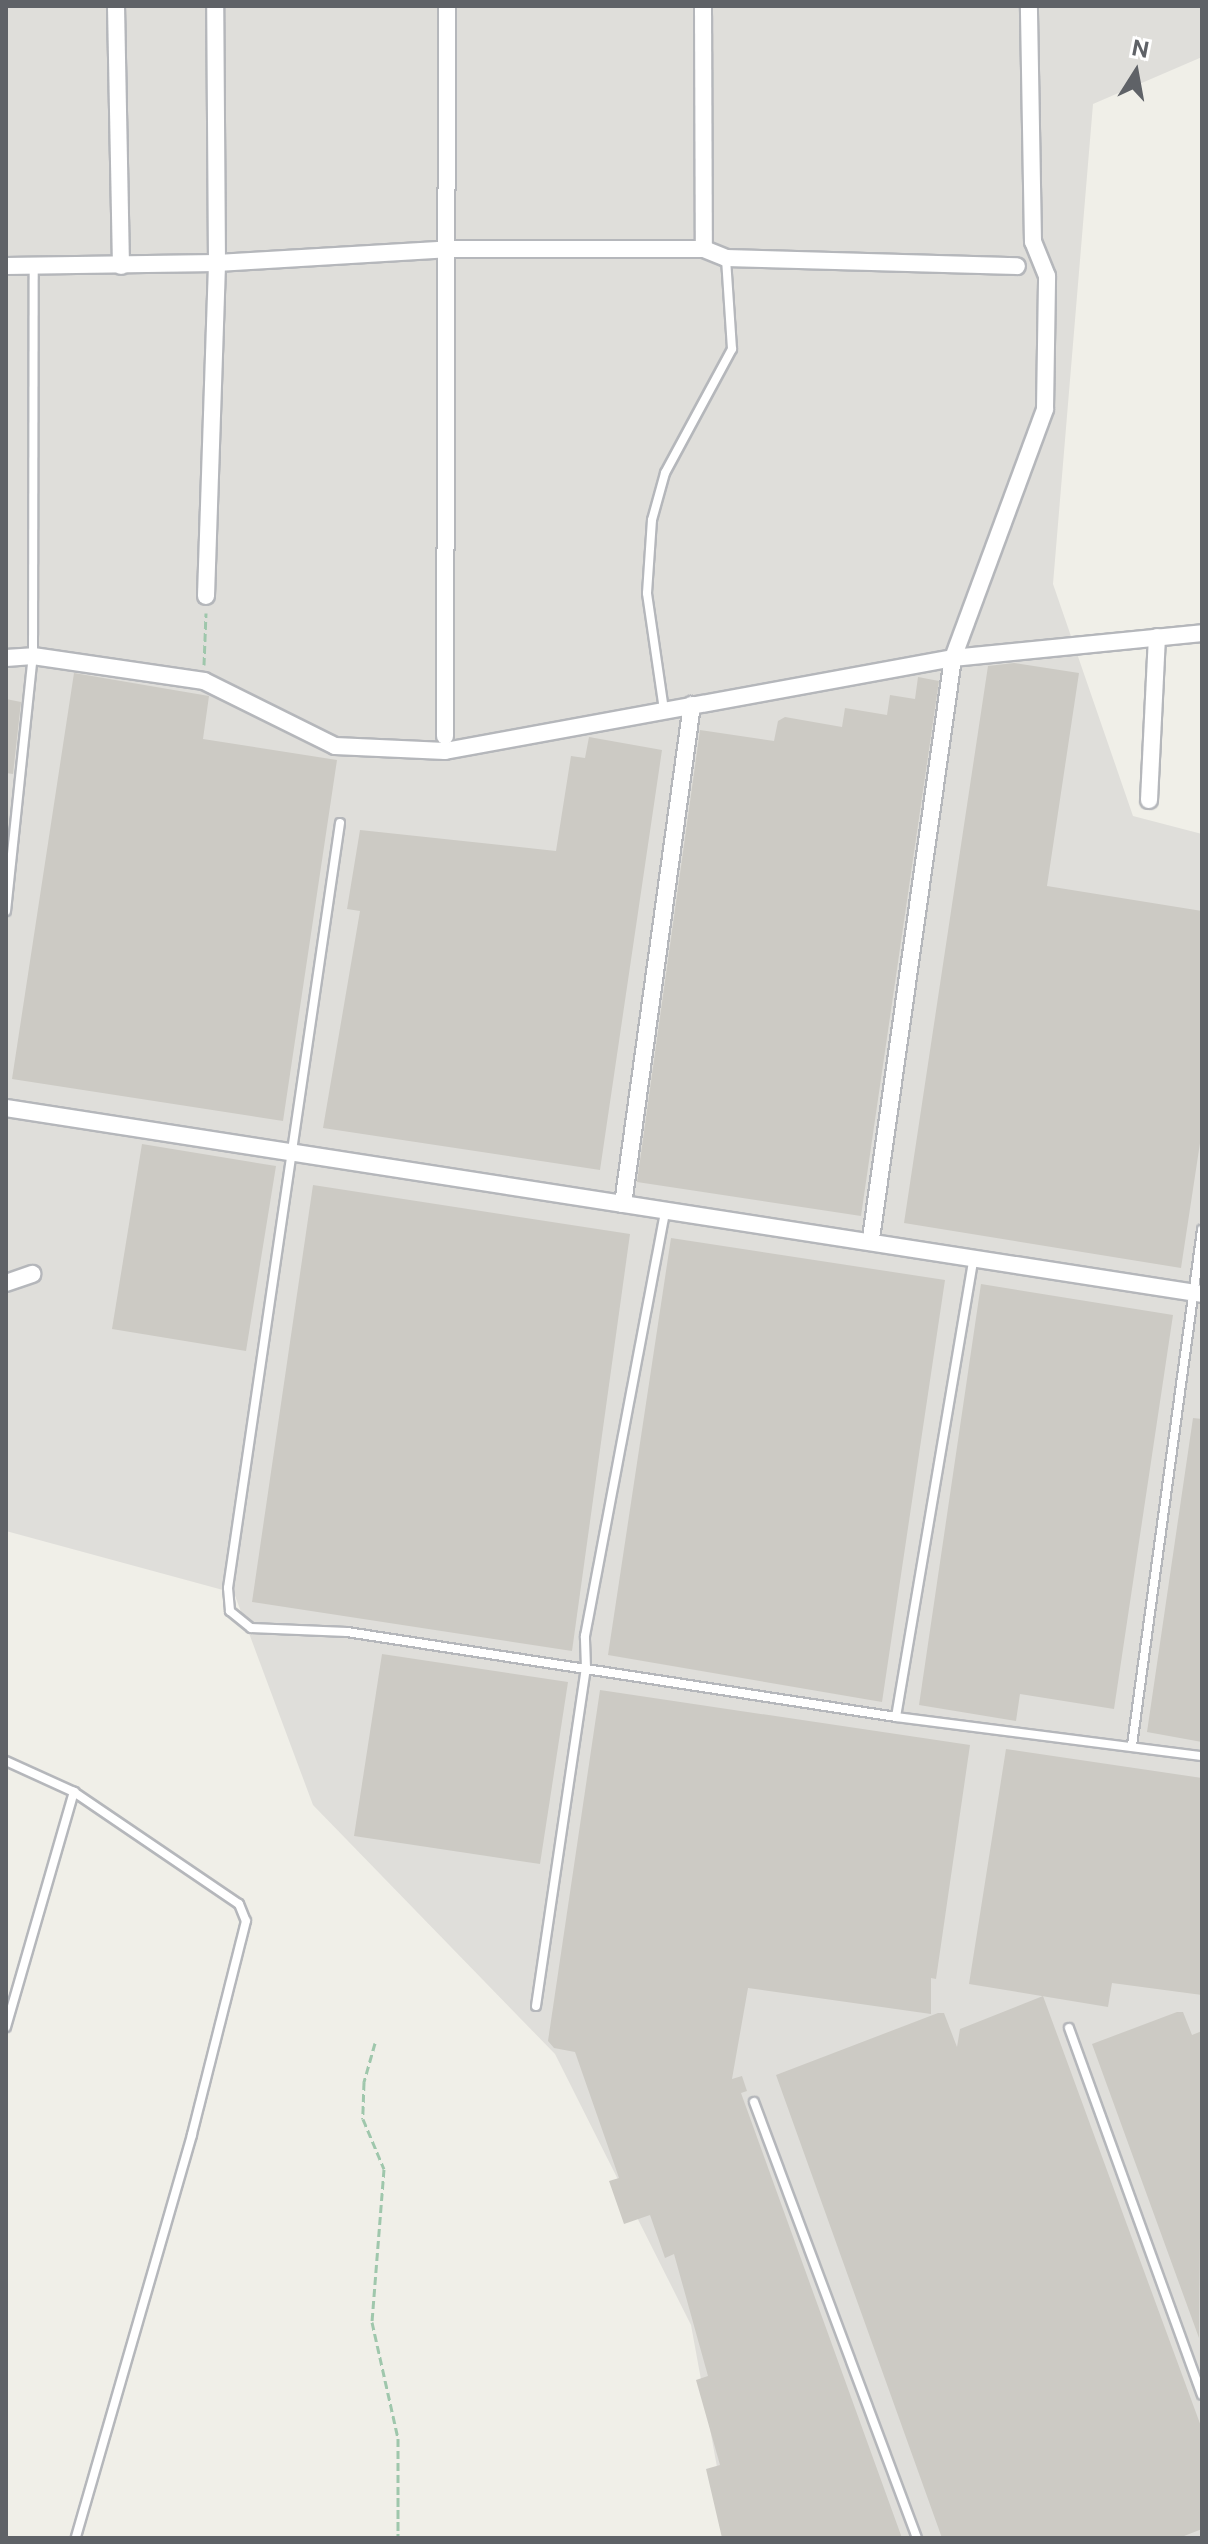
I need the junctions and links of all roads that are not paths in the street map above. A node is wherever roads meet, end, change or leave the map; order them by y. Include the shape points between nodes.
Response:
1 (116, 6) edge
2 (215, 6) edge
3 (447, 6) edge
4 (703, 6) edge
5 (1029, 6) edge
6 (451, 249) junction
7 (704, 249) junction
8 (726, 258) junction
9 (217, 263) junction
10 (6, 266) edge
11 (34, 266) junction
12 (121, 266) junction
13 (1017, 266) dead end
14 (206, 596) road end
15 (1202, 633) edge
16 (1157, 637) junction
17 (33, 656) junction
18 (6, 658) edge
19 (953, 658) junction
20 (692, 705) junction
21 (664, 710) junction
22 (445, 736) dead end
23 (1149, 800) dead end
24 (340, 823) dead end
25 (6, 911) edge
26 (6, 1108) edge
27 (291, 1154) junction
28 (623, 1204) junction
29 (665, 1210) junction
30 (1202, 1230) edge
31 (871, 1238) junction
32 (974, 1255) junction
33 (32, 1274) dead end
34 (6, 1283) edge
35 (1197, 1293) edge
36 (586, 1668) junction
37 (896, 1717) junction
38 (1132, 1745) junction
39 (1202, 1756) edge
40 (6, 1761) edge
41 (74, 1792) junction
42 (536, 2006) dead end
43 (6, 2027) edge
44 (1069, 2028) dead end
45 (754, 2102) dead end
46 (1202, 2395) edge
47 (76, 2538) edge
48 (917, 2538) edge

1 - 12 street
2 - 9 street
3 - 6 street
4 - 7 street
5 - 19 street via 1033,242 1047,276 1045,409
6 - 7 street
6 - 9 street
6 - 22 street
7 - 8 street
8 - 13 street
8 - 21 lane via 732,349 665,473 652,520 647,593
9 - 12 street
9 - 14 street
10 - 11 street
11 - 12 street
11 - 17 lane
15 - 16 street
16 - 19 street
16 - 23 street
17 - 18 street
17 - 21 street via 204,681 335,746 445,751
17 - 25 lane
19 - 20 street
19 - 31 street
20 - 21 street
20 - 28 street
24 - 27 lane
26 - 27 street
27 - 28 street
27 - 36 lane via 228,1588 230,1611 251,1628 347,1632
28 - 29 street
29 - 31 street
29 - 36 lane via 585,1636
30 - 35 lane
31 - 32 street
32 - 35 street
32 - 37 lane
33 - 34 street
35 - 38 lane
36 - 37 lane
36 - 42 lane
37 - 38 lane
38 - 39 lane
40 - 41 lane
41 - 43 lane
41 - 47 lane via 239,1904 246,1921 192,2135
44 - 46 lane
45 - 48 lane

